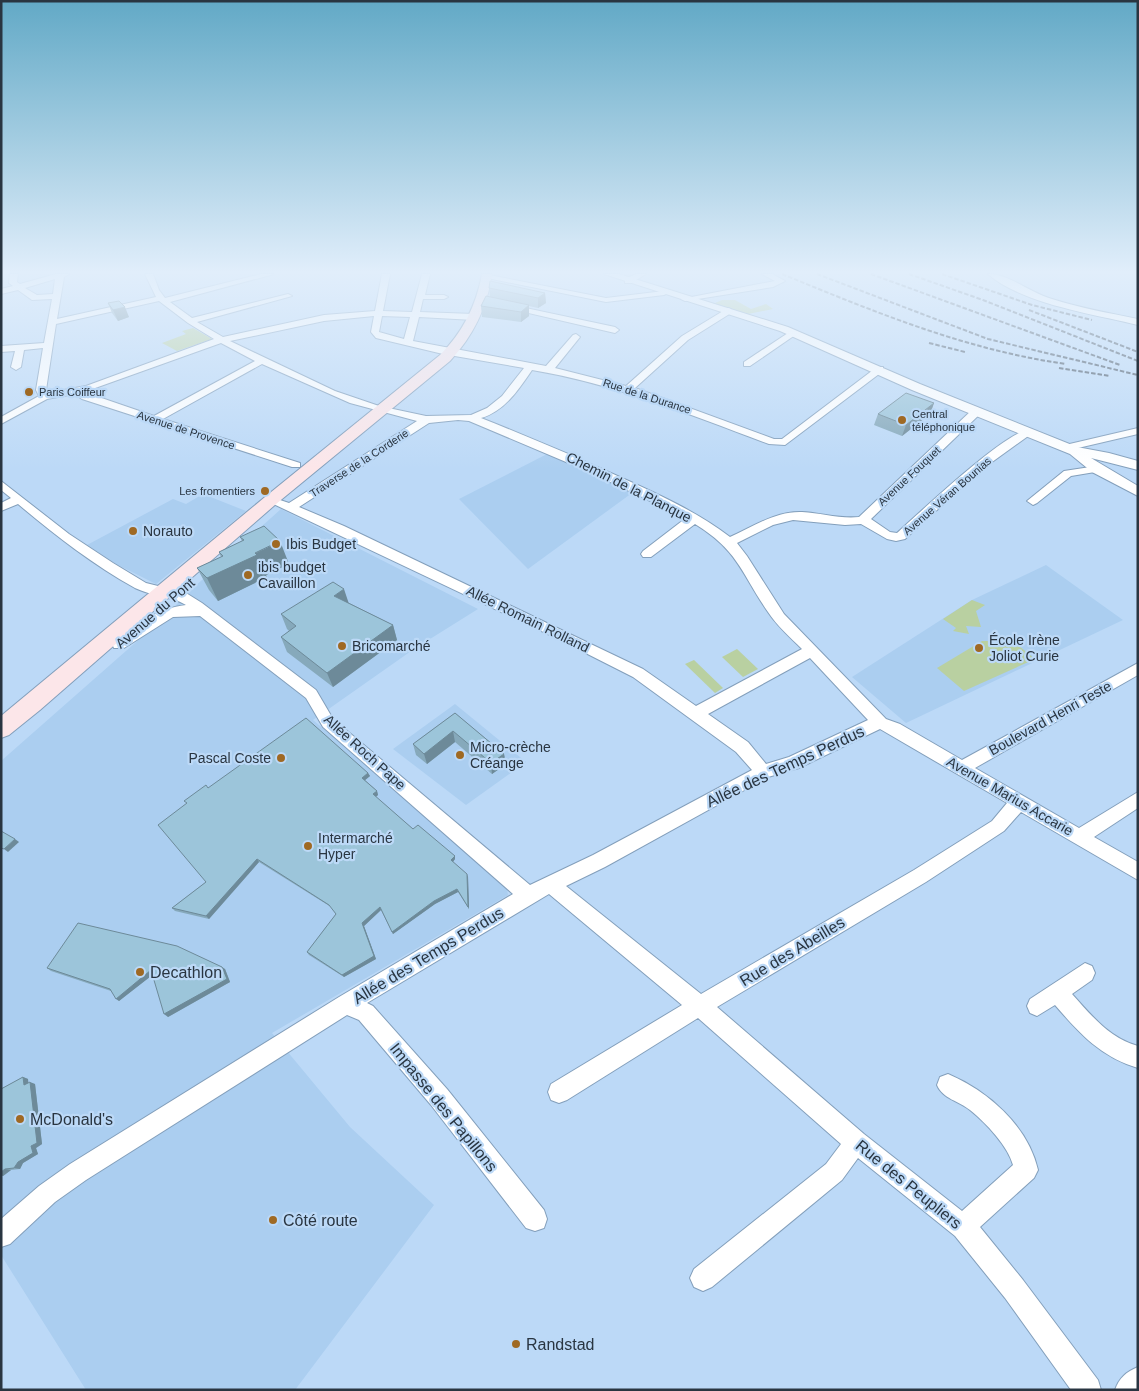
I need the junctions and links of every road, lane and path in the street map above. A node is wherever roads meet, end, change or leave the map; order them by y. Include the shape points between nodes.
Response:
1 (49, 339) edge
2 (226, 339) edge
3 (396, 339) edge
4 (409, 339) edge
5 (462, 339) edge
6 (574, 339) edge
7 (683, 339) edge
8 (785, 339) edge
9 (808, 339) edge
10 (221, 340) junction
11 (408, 342) junction
12 (49, 344) junction
13 (20, 348) junction
14 (1, 349) edge
15 (452, 352) junction
16 (261, 361) junction
17 (747, 364) dead end
18 (530, 366) junction
19 (16, 367) dead end
20 (548, 369) junction
21 (880, 370) junction
22 (628, 389) junction
23 (77, 391) junction
24 (44, 397) junction
25 (383, 409) junction
26 (977, 411) junction
27 (470, 418) junction
28 (154, 420) junction
29 (428, 420) junction
30 (1, 421) edge
31 (1138, 431) edge
32 (1028, 432) junction
33 (1069, 449) junction
34 (1095, 463) junction
35 (1138, 466) edge
36 (299, 471) junction
37 (1, 484) edge
38 (1138, 492) edge
39 (20, 499) junction
40 (1033, 501) dead end
41 (280, 502) junction
42 (1, 508) edge
43 (693, 519) junction
44 (863, 520) junction
45 (729, 542) junction
46 (648, 554) dead end
47 (142, 586) junction
48 (170, 594) junction
49 (203, 611) junction
50 (132, 620) junction
51 (119, 644) junction
52 (812, 650) junction
53 (1138, 668) edge
54 (697, 713) junction
55 (881, 723) junction
56 (1, 729) edge
57 (1, 743) edge
58 (966, 771) junction
59 (763, 772) junction
60 (1138, 799) edge
61 (1019, 802) junction
62 (1078, 837) junction
63 (1138, 872) edge
64 (550, 884) junction
65 (528, 895) junction
66 (1085, 973) dead end
67 (1057, 992) junction
68 (346, 1004) junction
69 (700, 1006) junction
70 (1037, 1006) dead end
71 (1138, 1056) edge
72 (948, 1085) dead end
73 (559, 1092) dead end
74 (856, 1142) junction
75 (535, 1219) dead end
76 (964, 1227) junction
77 (1, 1235) edge
78 (704, 1278) dead end
79 (1138, 1380) edge
80 (1088, 1390) edge
81 (1128, 1390) edge

1 - 12 street
2 - 10 street
3 - 11 street, Rue de la Durance
4 - 11 street
5 - 15 main road, Avenue du Pont
6 - 20 street
7 - 22 street
8 - 17 street
9 - 21 street
10 - 16 street, Chemin de la Planque
10 - 23 street
11 - 15 street, Rue de la Durance
12 - 13 street
12 - 24 street via 41,390
13 - 14 street
13 - 19 street
15 - 18 street, Rue de la Durance
15 - 25 main road, Avenue du Pont
16 - 25 street, Chemin de la Planque via 338,396
16 - 28 street
18 - 20 street, Rue de la Durance
18 - 27 street via 502,403 485,414
20 - 22 street, Rue de la Durance
21 - 22 street, Rue de la Durance via 780,443
21 - 26 street
23 - 24 street
23 - 28 street, Avenue de Provence
24 - 30 street
25 - 29 street, Chemin de la Planque
25 - 36 main road, Avenue du Pont
26 - 32 street
26 - 44 street, Avenue Fouquet
27 - 29 street, Chemin de la Planque via 448,416
27 - 43 street, Chemin de la Planque via 556,451
28 - 36 street, Avenue de Provence
29 - 41 street, Traverse de la Corderie
31 - 33 street
32 - 33 street
32 - 44 street, Avenue Véran Bounias via 1002,448 901,536 887,535
33 - 34 street
34 - 35 street
34 - 38 street
34 - 40 street via 1068,473
36 - 41 main road, Avenue du Pont
37 - 39 street, Allée Roch Pape
39 - 42 street
39 - 47 street, Allée Roch Pape via 80,548
41 - 48 main road, Avenue du Pont
41 - 54 street, Allée Romain Rolland via 603,655 646,678
43 - 45 street, Chemin de la Planque
43 - 46 street
44 - 45 street via 785,517
45 - 52 street, Chemin de la Planque via 750,569 767,603
47 - 48 street, Allée Roch Pape
47 - 50 street via 144,601
48 - 49 street, Allée Roch Pape via 187,599
48 - 50 main road, Avenue du Pont
48 - 51 main road, Avenue du Pont
49 - 51 street via 190,608 169,612
49 - 65 street, Allée Roch Pape via 311,694 328,722
50 - 56 main road, Avenue du Pont
51 - 57 main road, Avenue du Pont
52 - 54 street
52 - 55 street, Chemin de la Planque
53 - 58 street, Boulevard Henri Teste via 968,764
54 - 59 street, Allée Romain Rolland via 742,747
55 - 58 street, Avenue Marius Accarie
55 - 59 street, Allée des Temps Perdus via 868,726 792,764
58 - 61 street, Avenue Marius Accarie
59 - 64 street, Allée des Temps Perdus
60 - 62 street
61 - 62 street, Avenue Marius Accarie
61 - 69 street, Rue des Abeilles via 998,826 967,846
62 - 63 street, Avenue Marius Accarie
64 - 65 street, Allée des Temps Perdus
64 - 69 street, Rue des Peupliers
65 - 68 street, Allée des Temps Perdus
66 - 67 street
67 - 70 street
67 - 71 street via 1106,1045 1121,1054
68 - 75 street, Impasse des Papillons via 366,1013 439,1097
68 - 77 street, Allée des Temps Perdus via 78,1172 47,1194
69 - 73 street, Rue des Abeilles via 616,1054
69 - 74 street, Rue des Peupliers
72 - 76 street via 979,1103 1020,1150 1025,1161 1026,1170
74 - 76 street, Rue des Peupliers
74 - 78 street via 834,1172
76 - 80 street, Rue des Peupliers
79 - 81 street

